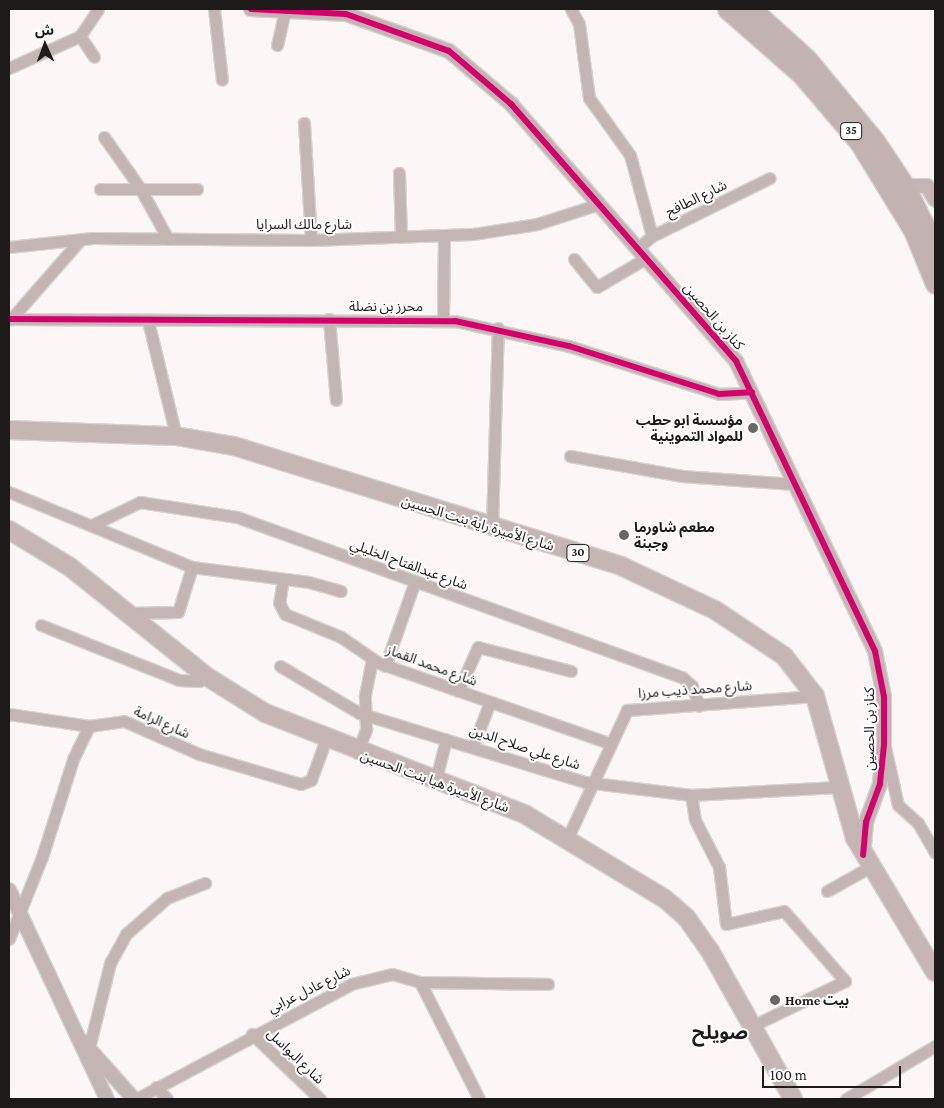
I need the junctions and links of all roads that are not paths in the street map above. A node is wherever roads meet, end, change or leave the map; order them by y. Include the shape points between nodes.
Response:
1 (98, 9) edge
2 (214, 9) edge
3 (251, 9) edge
4 (571, 9) edge
5 (727, 9) edge
6 (752, 9) edge
7 (285, 10) junction
8 (80, 36) junction
9 (277, 45) dead end
10 (94, 57) dead end
11 (9, 68) edge
12 (222, 80) dead end
13 (304, 123) dead end
14 (104, 137) dead end
15 (399, 173) dead end
16 (770, 178) dead end
17 (904, 186) junction
18 (140, 188) junction
19 (100, 189) dead end
20 (197, 189) dead end
21 (935, 200) edge
22 (596, 205) junction
23 (444, 236) junction
24 (652, 236) junction
25 (402, 237) junction
26 (81, 239) junction
27 (168, 239) junction
28 (312, 240) junction
29 (935, 247) edge
30 (9, 248) edge
31 (642, 253) junction
32 (574, 259) dead end
33 (935, 284) edge
34 (10, 319) edge
35 (329, 319) junction
36 (443, 319) junction
37 (148, 321) junction
38 (498, 328) junction
39 (752, 392) junction
40 (336, 400) dead end
41 (9, 430) edge
42 (176, 436) junction
43 (570, 456) dead end
44 (794, 484) junction
45 (9, 492) edge
46 (92, 525) junction
47 (492, 526) junction
48 (9, 530) edge
49 (192, 567) junction
50 (283, 579) junction
51 (414, 584) junction
52 (341, 591) dead end
53 (127, 613) junction
54 (41, 625) dead end
55 (372, 659) junction
56 (280, 666) dead end
57 (385, 666) junction
58 (571, 671) dead end
59 (206, 676) junction
60 (458, 691) junction
61 (815, 696) junction
62 (490, 702) junction
63 (699, 706) junction
64 (9, 714) edge
65 (364, 715) junction
66 (89, 726) junction
67 (326, 739) junction
68 (446, 739) junction
69 (611, 744) junction
70 (884, 745) junction
71 (473, 746) junction
72 (357, 752) junction
73 (436, 779) junction
74 (596, 782) junction
75 (837, 787) junction
76 (690, 795) junction
77 (870, 812) junction
78 (848, 820) junction
79 (568, 837) junction
80 (935, 853) edge
81 (866, 861) junction
82 (205, 883) dead end
83 (9, 890) edge
84 (827, 891) dead end
85 (21, 910) junction
86 (9, 939) edge
87 (935, 972) edge
88 (420, 982) junction
89 (548, 984) dead end
90 (752, 1026) junction
91 (252, 1034) junction
92 (935, 1046) edge
93 (85, 1050) junction
94 (155, 1088) junction
95 (107, 1099) edge
96 (135, 1099) edge
97 (167, 1099) edge
98 (320, 1099) edge
99 (479, 1099) edge
100 (792, 1099) edge
101 (846, 1099) edge

1 - 8 street
2 - 12 street
3 - 7 street, كناز بن الحصين
4 - 24 street via 579,24 588,98 630,155
5 - 33 highway, 35 via 802,75 859,142 913,230
6 - 17 highway, 35 via 843,100
7 - 9 street
7 - 22 street, كناز بن الحصين via 346,14 449,51 511,104
8 - 10 street
8 - 11 street
13 - 28 street
14 - 18 street
15 - 25 street
16 - 24 street, شارع الطافح
17 - 21 street via 927,186
17 - 29 highway, 35
18 - 19 street
18 - 20 street
18 - 27 street
22 - 23 street, شارع مالك السرايا via 537,224
22 - 31 street, كناز بن الحصين
23 - 25 street, شارع مالك السرايا
23 - 36 street
24 - 31 street, شارع الطافح
25 - 28 street, شارع مالك السرايا
26 - 27 street, شارع مالك السرايا
26 - 30 street, شارع مالك السرايا
26 - 34 street
27 - 28 street, شارع مالك السرايا
31 - 32 street, شارع الطافح via 597,287
31 - 39 street, كناز بن الحصين via 726,348
34 - 37 street, محرز بن نضلة
35 - 36 street, محرز بن نضلة
35 - 37 street, محرز بن نضلة
35 - 40 street
36 - 38 street, محرز بن نضلة
37 - 42 street
38 - 39 street, محرز بن نضلة via 619,360 719,394
38 - 47 street
39 - 44 street, كناز بن الحصين
41 - 42 main road, شارع الأميرة راية بنت الحسين / 30
42 - 47 main road, شارع الأميرة راية بنت الحسين / 30 via 234,446
43 - 44 street via 682,476
44 - 70 street, كناز بن الحصين via 872,642 884,697
45 - 46 street
46 - 49 street
46 - 51 street, شارع عبدالفتاح الخليلي via 140,502 179,506 254,522
47 - 61 main road, شارع الأميرة راية بنت الحسين / 30 via 621,566 677,590 784,656
48 - 53 main road, شارع الأميرة هيا بنت الحسين via 44,548
49 - 50 street
49 - 53 street via 178,612
50 - 52 street
50 - 55 street, شارع محمد القماز via 279,603 285,614 341,637
51 - 57 street
51 - 63 street, شارع عبدالفتاح الخليلي via 568,633 682,677 692,686
53 - 59 main road, شارع الأميرة هيا بنت الحسين
54 - 59 street via 178,680 200,681
55 - 57 street, شارع محمد القماز
55 - 65 street
56 - 65 street, شارع علي صلاح الدين
57 - 60 street, شارع محمد القماز
58 - 60 street via 478,647
59 - 67 main road, شارع الأميرة هيا بنت الحسين via 265,713
60 - 62 street, شارع محمد القماز
61 - 63 street, شارع محمد ذيب مرزا
61 - 75 main road, شارع الأميرة راية بنت الحسين / 30
62 - 69 street, شارع محمد القماز
62 - 71 street
63 - 69 street, شارع محمد ذيب مرزا via 627,710
64 - 66 street, شارع الرامة
65 - 68 street, شارع علي صلاح الدين
65 - 72 street via 366,729
66 - 67 street, شارع الرامة via 124,721 199,754 300,784 311,780
66 - 85 street via 73,759
67 - 72 main road, شارع الأميرة هيا بنت الحسين
68 - 71 street, شارع علي صلاح الدين
68 - 73 street
69 - 74 street, شارع محمد ذيب مرزا
70 - 77 street, كناز بن الحصين via 880,784
70 - 80 street via 898,805 920,826
71 - 74 street, شارع علي صلاح الدين
72 - 73 main road, شارع الأميرة هيا بنت الحسين
73 - 79 main road, شارع الأميرة هيا بنت الحسين via 526,814
74 - 76 street, شارع علي صلاح الدين
74 - 79 street, شارع محمد ذيب مرزا
75 - 76 street, شارع علي صلاح الدين
75 - 78 main road, شارع الأميرة راية بنت الحسين / 30
76 - 90 street via 696,820 719,867 726,924 784,911 845,982
77 - 78 street
77 - 81 street, كناز بن الحصين
78 - 81 main road, شارع الأميرة راية بنت الحسين / 30
79 - 90 main road, شارع الأميرة هيا بنت الحسين via 630,874 686,917
81 - 84 street
81 - 87 main road, شارع الأميرة راية بنت الحسين / 30
82 - 93 street via 167,898 126,934 103,984
83 - 85 street
85 - 86 street
85 - 93 street
88 - 89 street, شارع عادل عرابي
88 - 91 street, شارع عادل عرابي via 400,974 362,980
88 - 99 street
90 - 100 main road, شارع الأميرة هيا بنت الحسين
91 - 94 street, شارع عادل عرابي
91 - 98 street, شارع البواسل
92 - 101 street
93 - 95 street
93 - 96 street
94 - 96 street, شارع عادل عرابي
94 - 97 street

